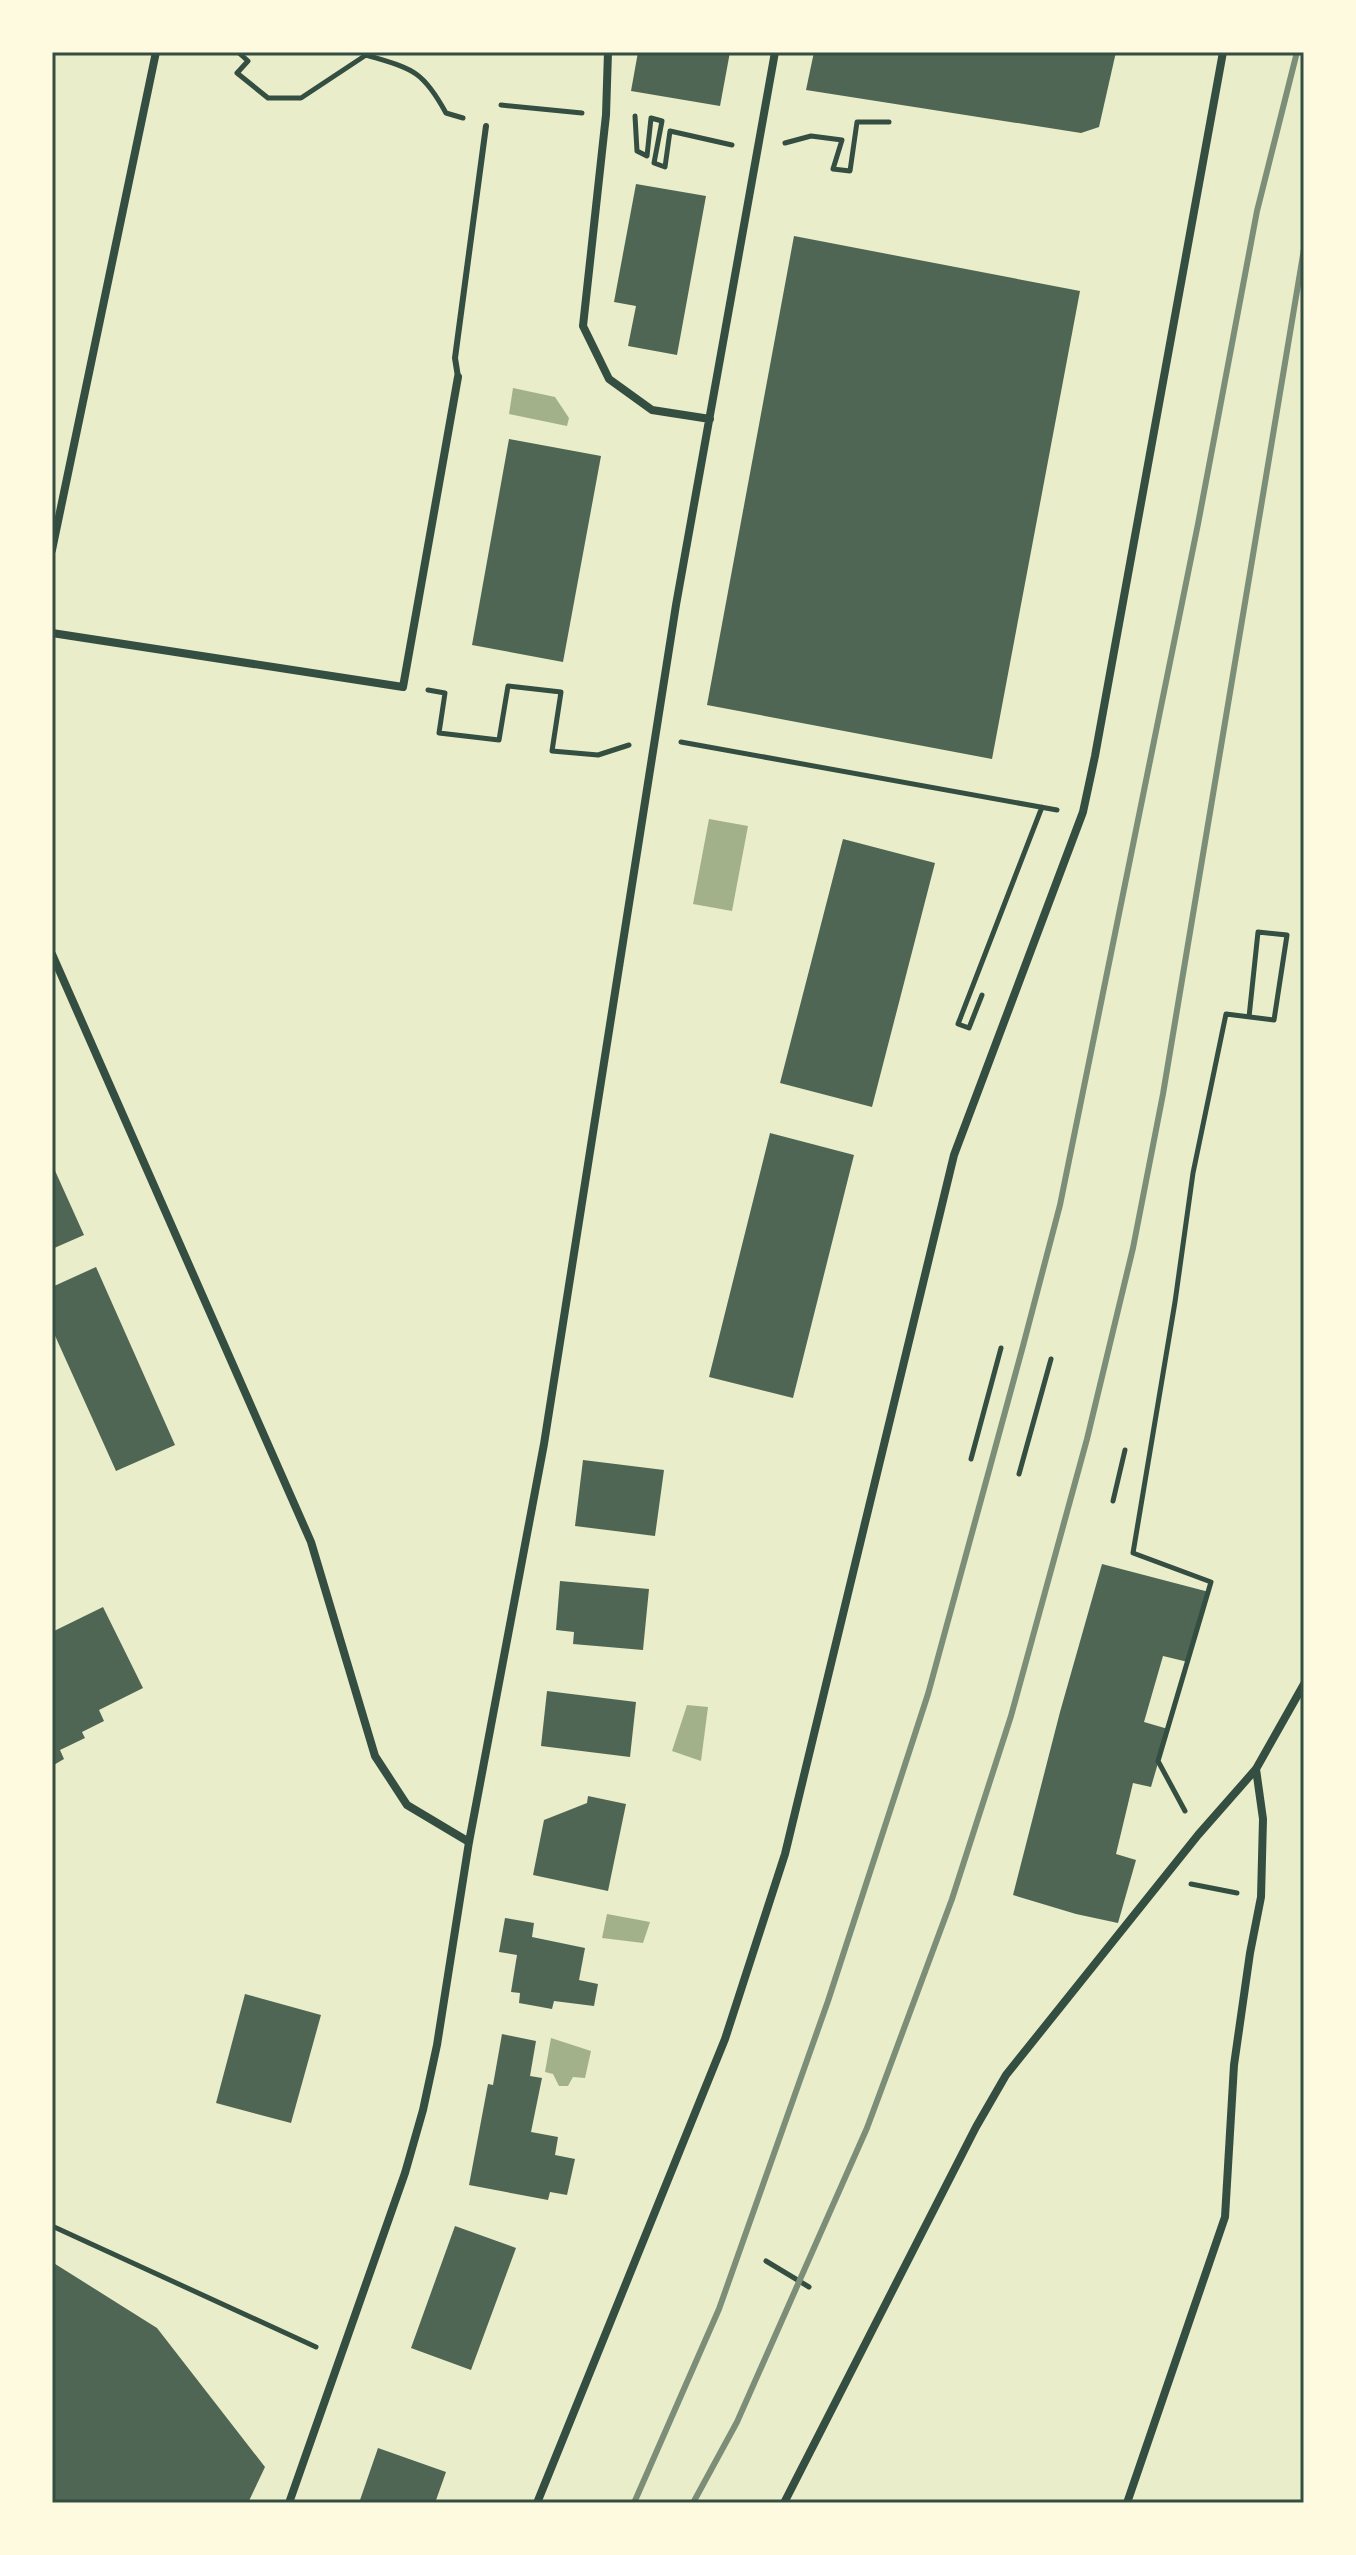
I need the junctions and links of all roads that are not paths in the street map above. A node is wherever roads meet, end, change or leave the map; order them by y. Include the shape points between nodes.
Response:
1 (156, 52) edge
2 (608, 52) edge
3 (775, 52) edge
4 (1223, 52) edge
5 (486, 126) road end
6 (458, 377) joint
7 (710, 419) junction
8 (52, 550) edge
9 (52, 633) edge
10 (52, 954) edge
11 (1304, 1684) edge
12 (1256, 1769) junction
13 (469, 1842) junction
14 (289, 2503) edge
15 (537, 2503) edge
16 (784, 2503) edge
17 (1127, 2503) edge

1 - 8 street
2 - 7 street via 583,326 609,379 652,410
3 - 7 street
4 - 15 street via 1083,812 954,1155 780,1868 725,2039
5 - 6 lane via 455,358
6 - 9 street via 403,687
7 - 13 street via 654,737 544,1444
10 - 13 street via 311,1542 375,1756 407,1805
11 - 12 street
12 - 16 street via 1006,2075
12 - 17 street via 1263,1819 1261,1897 1234,2065 1225,2217
13 - 14 street via 423,2110

